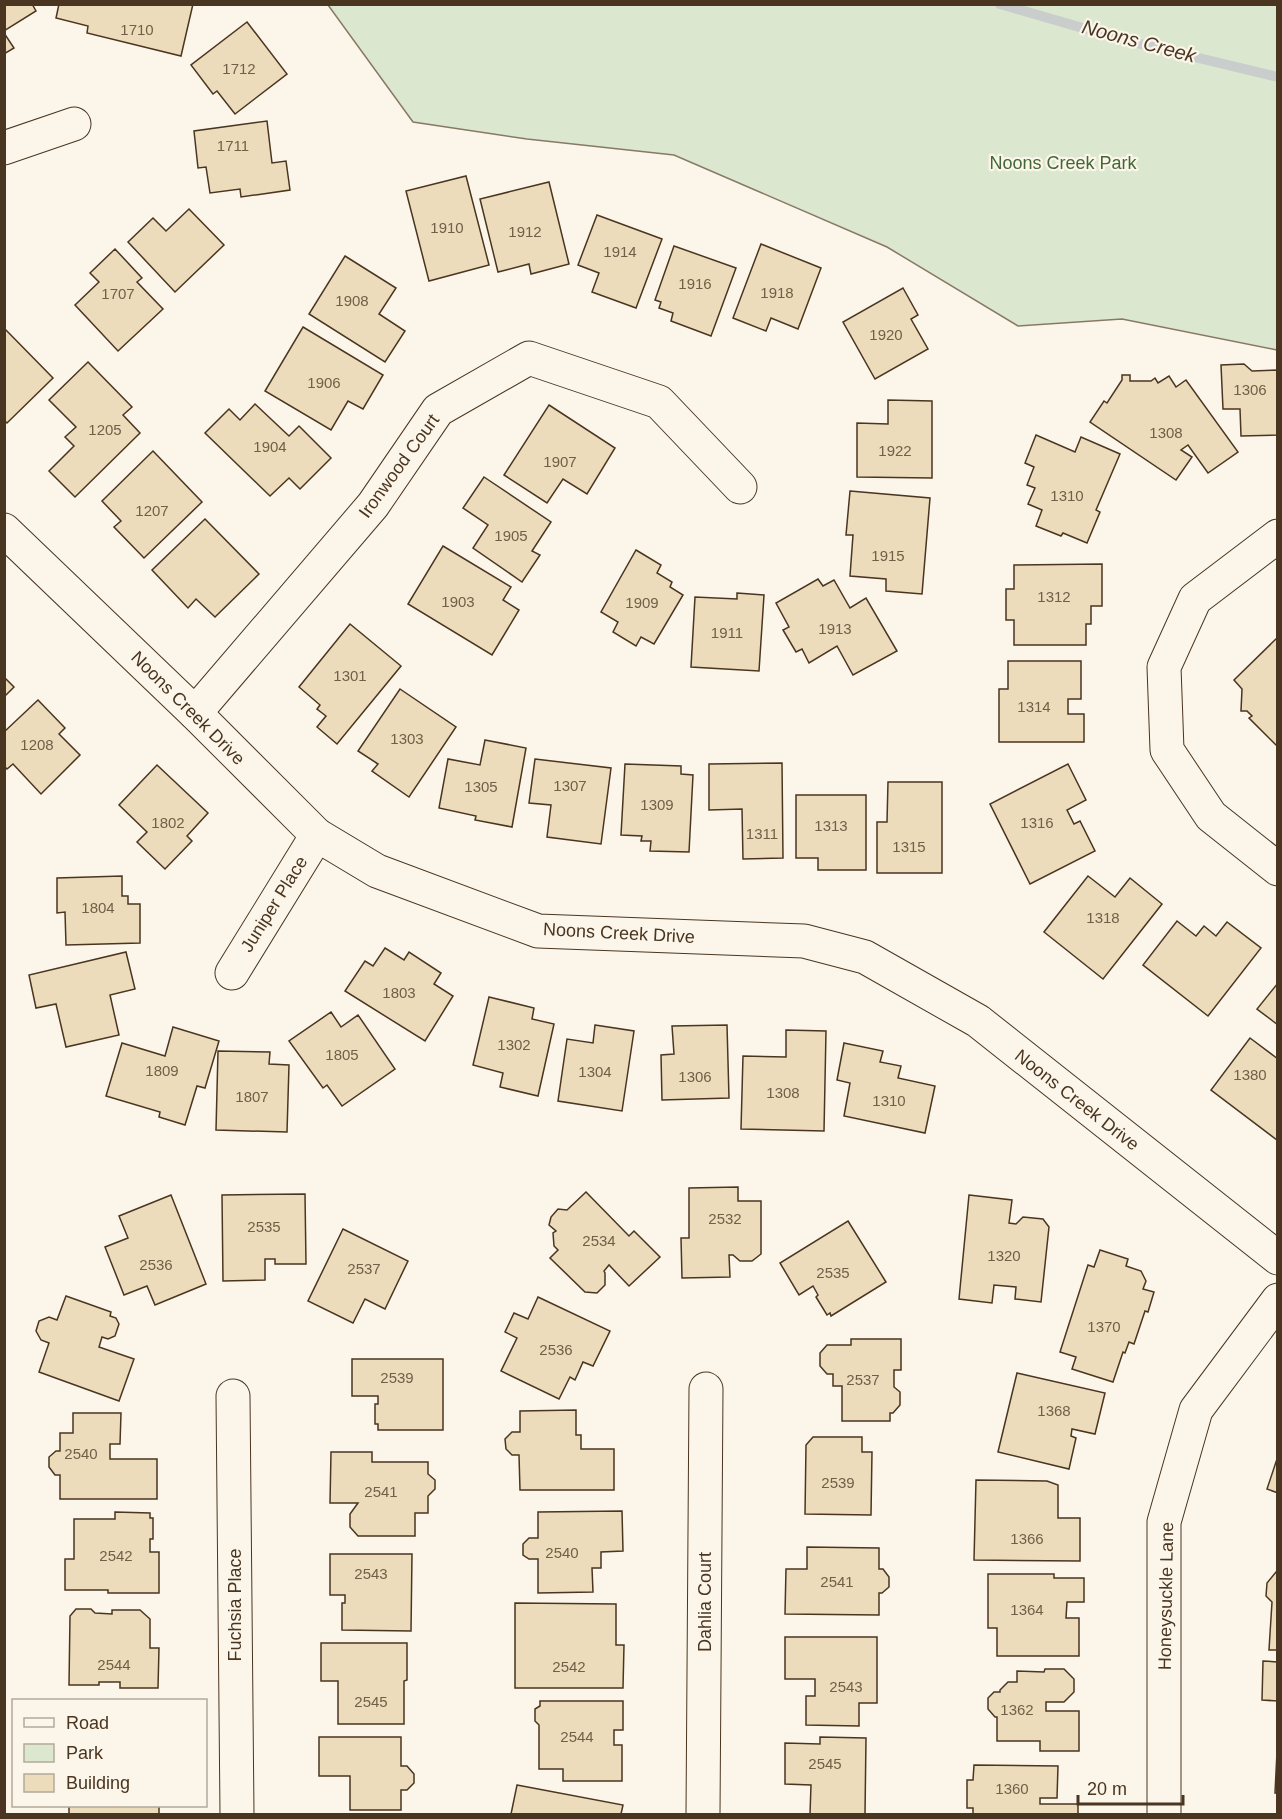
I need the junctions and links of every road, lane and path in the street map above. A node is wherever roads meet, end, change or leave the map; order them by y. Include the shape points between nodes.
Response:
1 (74, 124) dead end
2 (4, 148) edge
3 (740, 487) dead end
4 (4, 530) edge
5 (1278, 536) edge
6 (195, 713) junction
7 (317, 835) junction
8 (1278, 869) edge
9 (231, 973) dead end
10 (1278, 1258) edge
11 (1278, 1300) edge
12 (706, 1389) dead end
13 (233, 1396) dead end
14 (237, 1815) edge
15 (704, 1815) edge
16 (1164, 1815) edge

1 - 2 street
3 - 6 street, Ironwood Court via 659,402 529,358 438,410 374,505
4 - 6 street, Noons Creek Drive
5 - 8 street via 1195,599 1164,667 1167,750 1212,816
6 - 7 street, Noons Creek Drive
7 - 9 street, Juniper Place
7 - 10 street, Noons Creek Drive via 377,871 538,931 804,941 865,957 978,1021
11 - 16 street, Honeysuckle Lane via 1196,1410 1164,1522
12 - 15 street, Dahlia Court
13 - 14 street, Fuchsia Place

